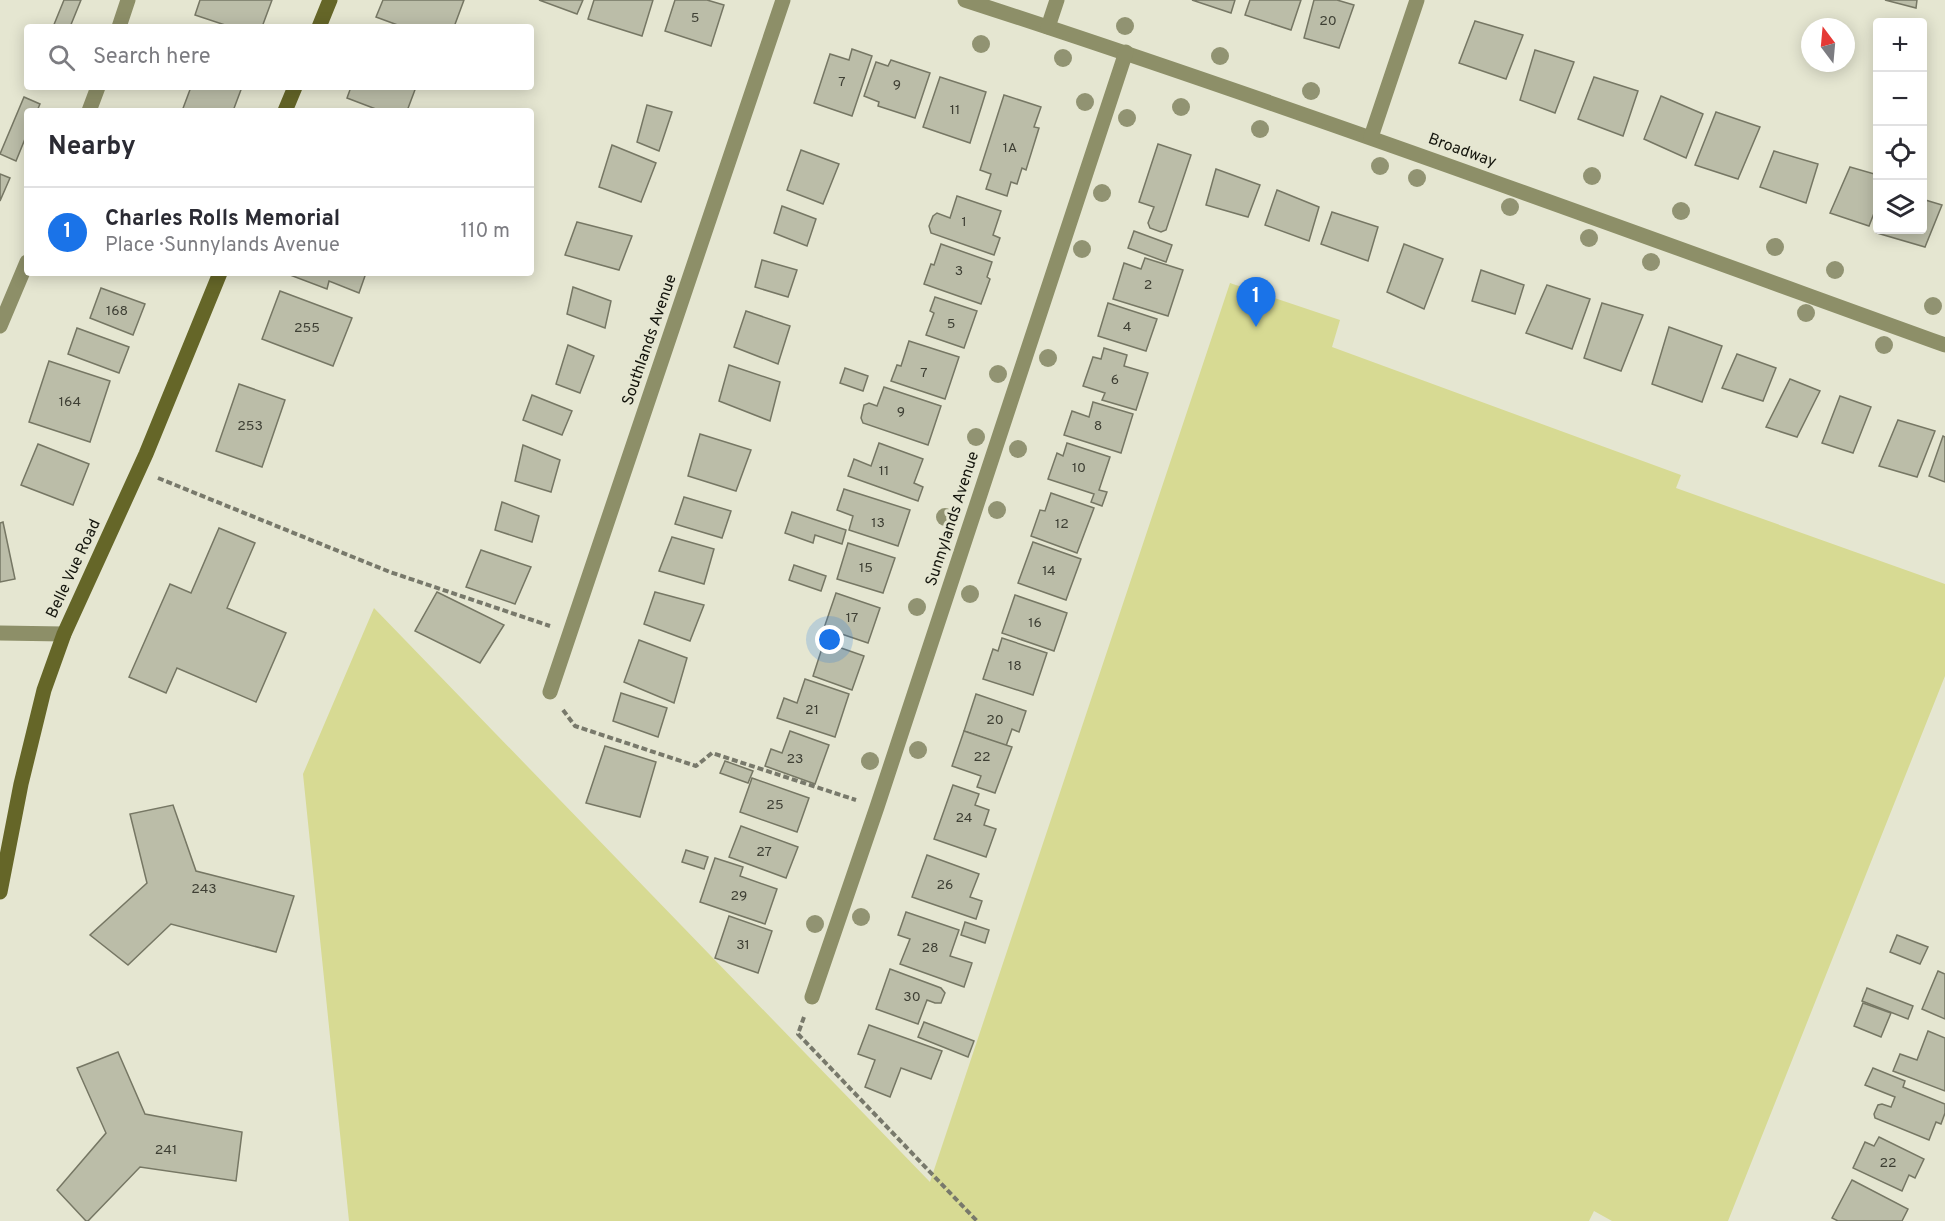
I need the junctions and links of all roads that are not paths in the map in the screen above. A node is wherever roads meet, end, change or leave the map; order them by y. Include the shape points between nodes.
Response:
1 (128, 0) edge
2 (330, 0) edge
3 (783, 0) edge
4 (965, 0) edge
5 (1057, 0) edge
6 (1417, 0) edge
7 (120, 24) edge
8 (320, 24) edge
9 (1048, 27) junction
10 (1126, 52) junction
11 (97, 90) edge
12 (294, 90) edge
13 (91, 108) edge
14 (286, 108) edge
15 (1371, 137) junction
16 (24, 269) edge
17 (219, 276) edge
18 (0, 326) edge
19 (1945, 345) edge
20 (0, 633) edge
21 (64, 634) junction
22 (550, 692) road end
23 (0, 892) edge
24 (812, 997) road end

1 - 7 street
2 - 8 main road
3 - 22 street, Southlands Avenue
4 - 9 street, Broadway
5 - 9 street
6 - 15 street
9 - 10 street, Broadway
10 - 15 street, Broadway
10 - 24 street, Sunnylands Avenue
11 - 13 street
12 - 14 main road
15 - 19 street, Broadway
16 - 18 street
17 - 21 main road, Belle Vue Road via 139,470
20 - 21 street
21 - 23 main road, Belle Vue Road via 44,690

